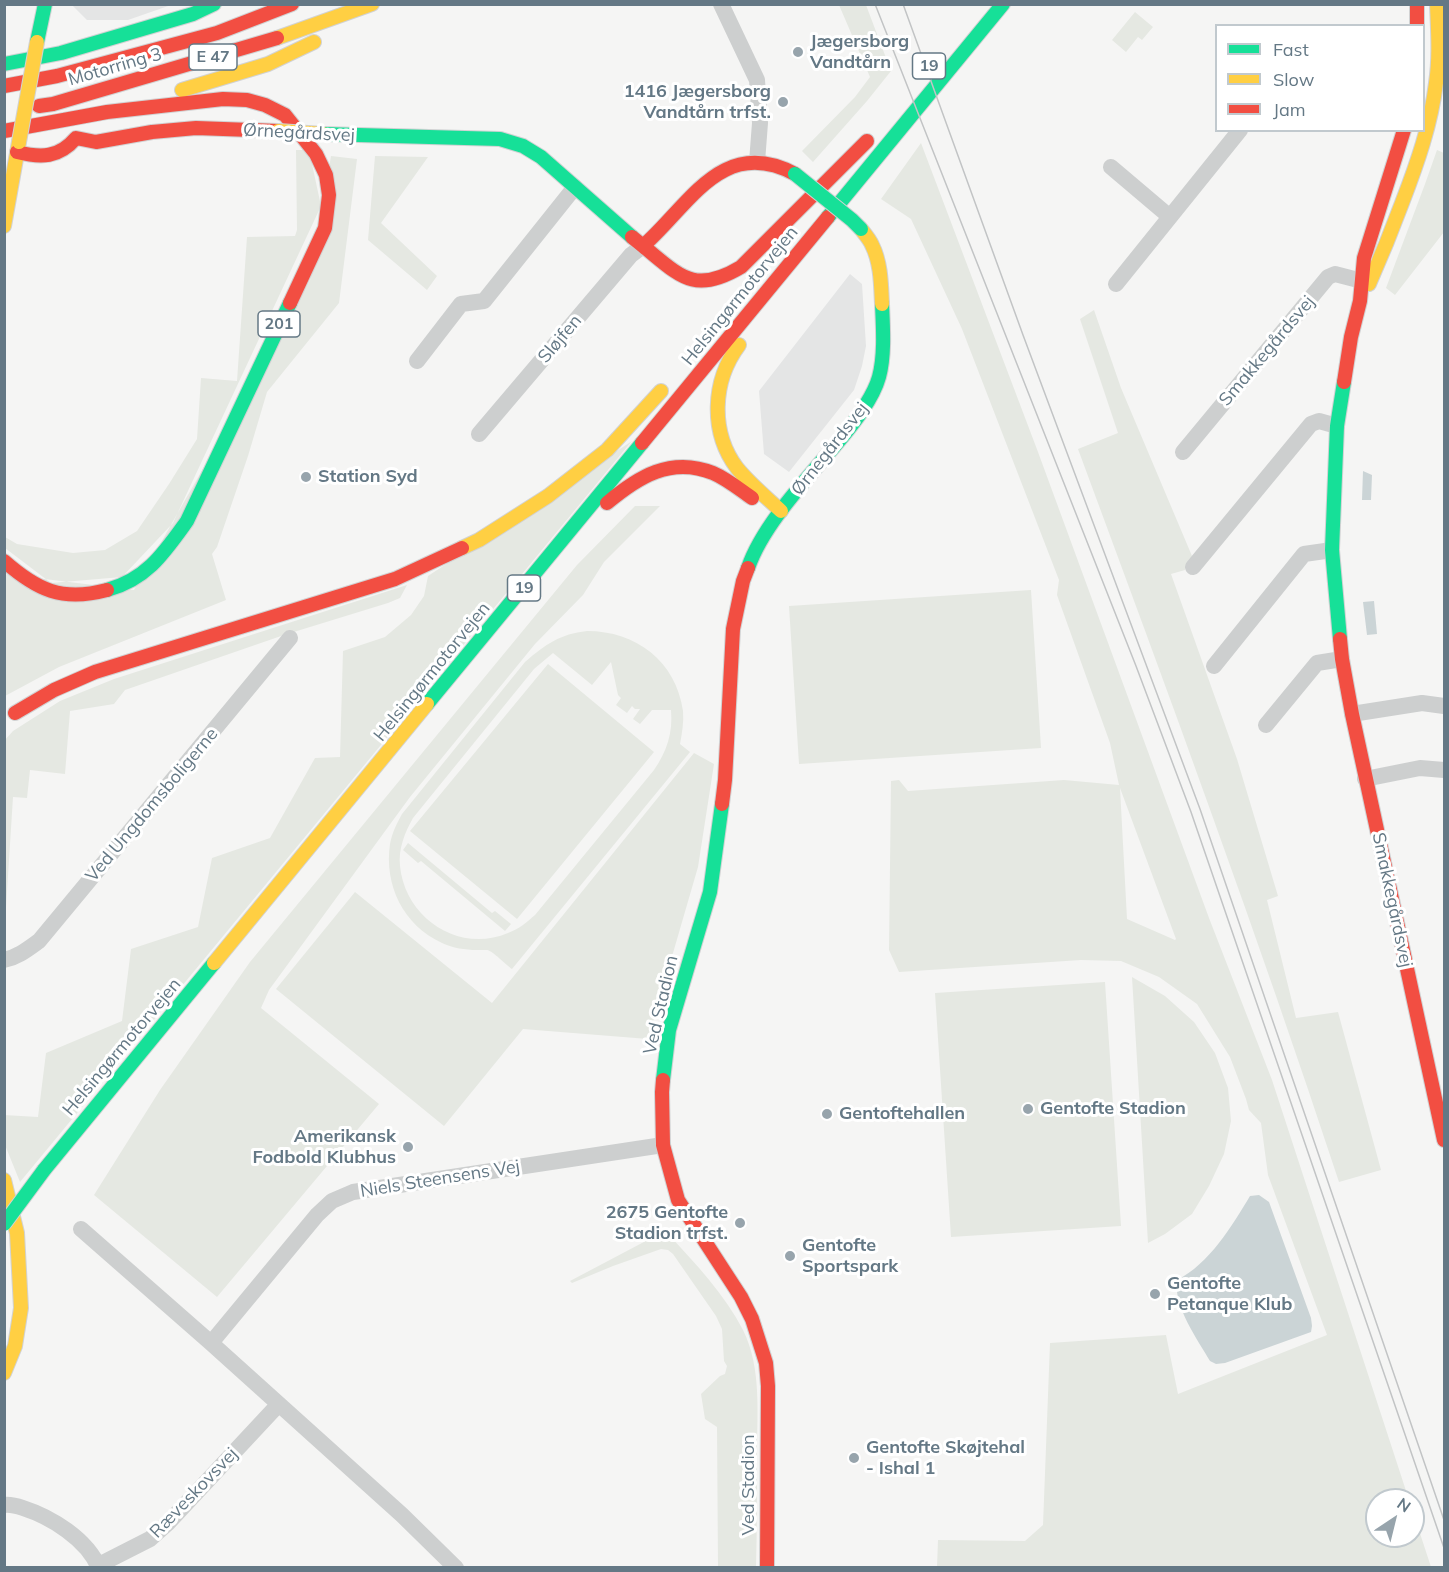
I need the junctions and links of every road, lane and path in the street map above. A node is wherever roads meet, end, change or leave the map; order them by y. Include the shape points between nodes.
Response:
1 (45, 4) edge
2 (214, 4) edge
3 (291, 4) edge
4 (372, 4) edge
5 (720, 4) edge
6 (1003, 4) edge
7 (1417, 4) edge
8 (1437, 4) edge
9 (385, 10) dead end
10 (1417, 24) edge
11 (353, 25) dead end
12 (321, 39) dead end
13 (4, 64) edge
14 (1440, 84) edge
15 (4, 86) edge
16 (1425, 90) edge
17 (14, 111) dead end
18 (107, 112) junction
19 (1433, 114) edge
20 (4, 131) edge
21 (1238, 132) edge
22 (1403, 132) edge
23 (18, 147) junction
24 (757, 162) junction
25 (1111, 167) dead end
26 (575, 187) junction
27 (830, 215) junction
28 (1170, 217) junction
29 (4, 226) edge
30 (643, 246) junction
31 (777, 251) dead end
32 (1362, 281) junction
33 (1116, 284) dead end
34 (1360, 301) junction
35 (417, 361) dead end
36 (671, 379) dead end
37 (1337, 426) junction
38 (479, 434) dead end
39 (1183, 452) dead end
40 (781, 512) junction
41 (566, 537) junction
42 (1332, 550) junction
43 (4, 561) edge
44 (1193, 567) dead end
45 (290, 638) dead end
46 (1342, 660) junction
47 (1214, 666) dead end
48 (1444, 706) edge
49 (15, 713) dead end
50 (1352, 714) junction
51 (1266, 725) dead end
52 (1444, 770) edge
53 (1365, 779) junction
54 (4, 960) edge
55 (1444, 1140) edge
56 (663, 1145) junction
57 (4, 1180) edge
58 (4, 1224) edge
59 (81, 1229) dead end
60 (211, 1343) junction
61 (4, 1373) edge
62 (278, 1405) junction
63 (4, 1505) edge
64 (99, 1566) edge
65 (456, 1568) edge
66 (767, 1568) edge

1 - 23 main road, bridge
2 - 13 main road via 193,15 61,53
3 - 15 main road, Motorring 3 / E 47 via 217,33 57,76
4 - 17 main road, Motorring 3 / E 47 via 287,35 53,104
5 - 24 street via 757,80
6 - 27 main road, Helsingørmotorvejen / 19
7 - 10 main road
8 - 14 main road, Smakkegårdsvej
9 - 11 main road
12 - 18 main road via 268,64
14 - 16 main road
14 - 19 main road, Smakkegårdsvej
18 - 20 main road
18 - 43 main road, 201 via 223,99 247,100 285,115 316,154 326,175 329,195 325,228 187,521 163,554 120,586 92,595 71,596 49,591 23,578
19 - 34 main road, Smakkegårdsvej via 1403,201
21 - 28 street
22 - 32 main road, Smakkegårdsvej via 1364,258
23 - 26 main road, Ørnegårdsvej, bridge via 30,156 40,156 59,153 76,138 96,142 196,128 500,139 524,146
23 - 29 main road
24 - 30 main road, Ørnegårdsvej via 717,172
24 - 40 main road, Ørnegårdsvej, bridge via 795,174 861,229 872,244 881,278 884,353 879,378 848,430
25 - 28 street
26 - 30 main road, Ørnegårdsvej
26 - 35 street via 484,301 461,303
27 - 40 main road via 792,280 736,349 722,376 718,397 719,433 734,463
27 - 41 main road, Helsingørmotorvejen / 19
28 - 33 street
30 - 31 main road, Helsingørmotorvejen via 682,277 700,283 723,278 741,267 870,137
30 - 38 street, Sløjfen via 631,255
32 - 34 main road, Smakkegårdsvej
32 - 39 street, Smakkegårdsvej via 1335,274 1328,277
34 - 37 main road, Smakkegårdsvej
36 - 49 main road, Helsingørmotorvejen via 607,450 548,496 479,540 395,579 95,672
37 - 42 main road, Smakkegårdsvej
37 - 44 street via 1319,421 1311,424
40 - 41 main road via 706,470 666,469 625,488
40 - 56 main road, Ved Stadion via 751,558 733,629 725,780 710,892 669,1030 662,1092
41 - 58 main road, Helsingørmotorvejen / 19, bridge via 44,1170
42 - 46 main road, Smakkegårdsvej
42 - 47 street via 1304,554
45 - 54 street, Ved Ungdomsboligerne via 39,941
46 - 50 main road, Smakkegårdsvej
46 - 51 street via 1317,663
48 - 50 street via 1422,703
50 - 53 main road, Smakkegårdsvej
52 - 53 street via 1420,768
53 - 55 main road, Smakkegårdsvej
56 - 60 street, Niels Steensens Vej via 352,1192 332,1201 317,1215
56 - 66 main road, Ved Stadion via 678,1200 741,1298 752,1319 765,1363
57 - 61 main road via 17,1233 21,1308 15,1346
59 - 60 street
60 - 62 street
62 - 64 street, Ræveskovsvej via 168,1523 150,1539
62 - 65 street
63 - 64 street, Ræveskovsvej via 38,1513 64,1526

